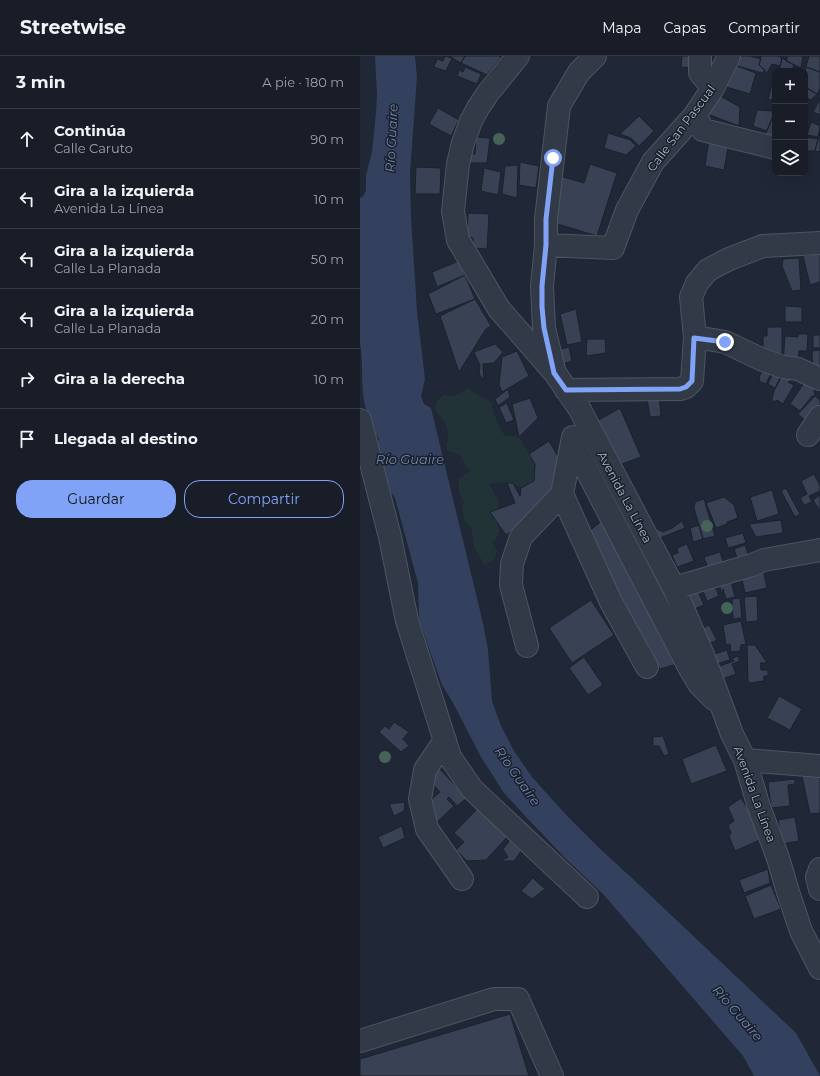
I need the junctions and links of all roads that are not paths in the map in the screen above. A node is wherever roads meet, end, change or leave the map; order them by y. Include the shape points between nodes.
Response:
1 (518, 56) edge
2 (595, 56) edge
3 (700, 56) edge
4 (729, 56) edge
5 (714, 88) junction
6 (694, 115) junction
7 (772, 147) edge
8 (820, 243) edge
9 (546, 245) junction
10 (694, 338) junction
11 (820, 379) edge
12 (560, 382) junction
13 (579, 408) junction
14 (820, 417) edge
15 (360, 420) edge
16 (808, 435) dead end
17 (572, 442) junction
18 (562, 494) junction
19 (820, 550) edge
20 (674, 588) junction
21 (527, 646) dead end
22 (647, 667) dead end
23 (721, 706) junction
24 (445, 740) junction
25 (745, 760) junction
26 (820, 766) edge
27 (820, 869) edge
28 (462, 879) dead end
29 (820, 889) edge
30 (587, 897) dead end
31 (820, 968) edge
32 (360, 1041) edge
33 (552, 1076) edge

1 - 12 street, Avenida La Línea via 488,93 471,121 458,164 453,211 458,240 499,309
2 - 9 street via 579,72 559,106 546,219
3 - 5 street via 700,73
4 - 5 street, Calle San Pascual
5 - 6 street, Calle San Pascual
6 - 7 street via 703,130
6 - 9 street, Calle San Pascual via 653,162 627,210 613,248
8 - 10 street via 763,246 708,270 697,283 691,297
9 - 12 street via 542,286 544,328
10 - 11 street via 725,342 763,360 798,369
10 - 12 street via 692,381 680,389
12 - 13 street, Avenida La Línea
13 - 17 street
13 - 20 street, Avenida La Línea
14 - 16 street
15 - 24 street via 390,537 408,621
17 - 18 street
17 - 23 street via 689,667 699,684
18 - 21 street via 521,537 512,564 512,585
18 - 22 street via 611,602
19 - 20 street via 764,560
20 - 23 street, Avenida La Línea via 703,655
23 - 25 street, Avenida La Línea
24 - 28 street via 425,770 420,799 427,829
24 - 30 street via 450,758 472,789
25 - 26 street
25 - 31 street, Avenida La Línea via 801,931
27 - 29 street via 817,877
32 - 33 street via 494,999 518,999

